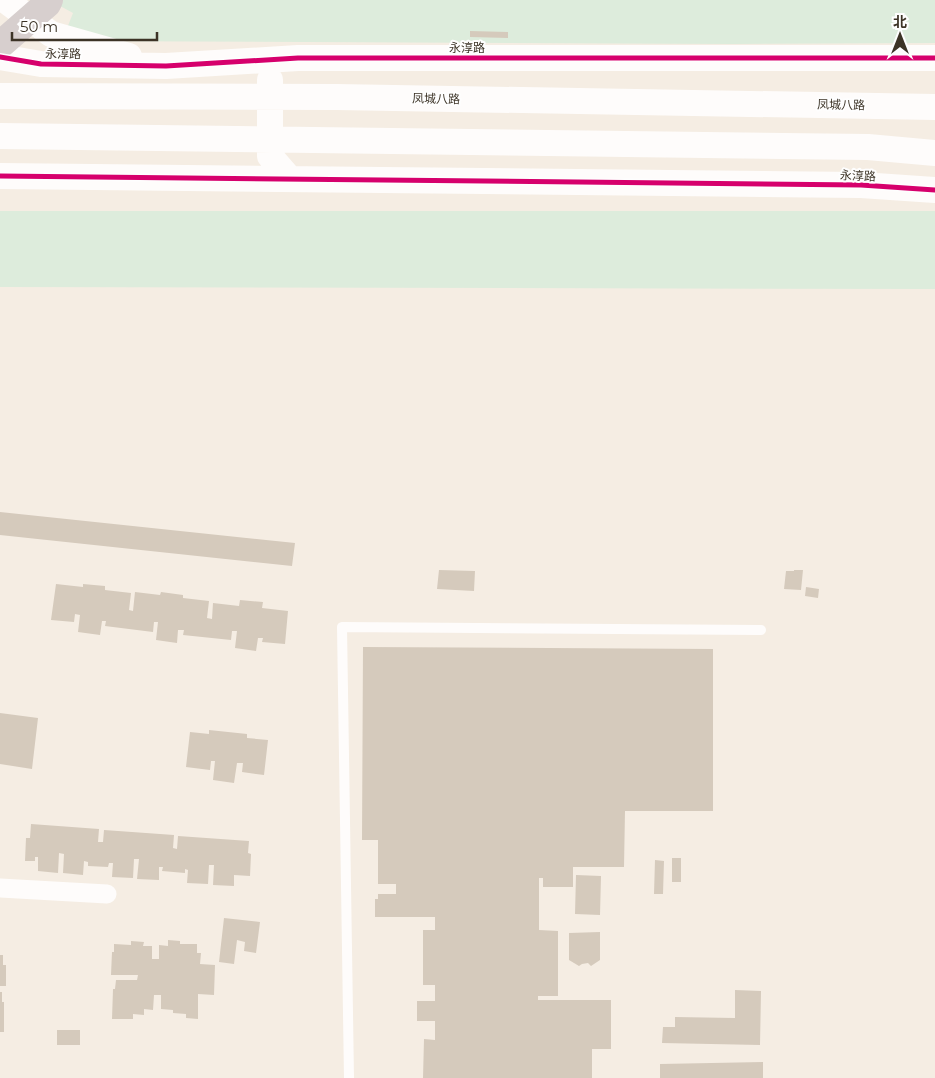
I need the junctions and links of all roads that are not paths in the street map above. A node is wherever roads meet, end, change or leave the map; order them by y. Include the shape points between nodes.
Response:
1 (5, 0) edge
2 (49, 0) edge
3 (0, 44) edge
4 (0, 57) edge
5 (298, 58) junction
6 (935, 58) edge
7 (166, 66) junction
8 (0, 96) edge
9 (935, 107) edge
10 (0, 136) edge
11 (935, 153) edge
12 (0, 176) edge
13 (290, 179) junction
14 (861, 185) junction
15 (935, 185) edge
16 (935, 190) edge
17 (762, 630) dead end
18 (0, 888) edge
19 (106, 894) dead end
20 (349, 1078) edge

1 - 7 street via 51,34
2 - 3 main road
4 - 7 street, 永淳路 via 41,64
5 - 6 street, 永淳路
5 - 7 street, 永淳路
5 - 13 street via 270,79 270,156
8 - 9 street, 凤城八路 via 326,97
10 - 11 street via 868,147
12 - 13 street, 永淳路
13 - 14 street, 永淳路
14 - 15 street
14 - 16 street, 永淳路
17 - 20 lane via 342,627
18 - 19 street

